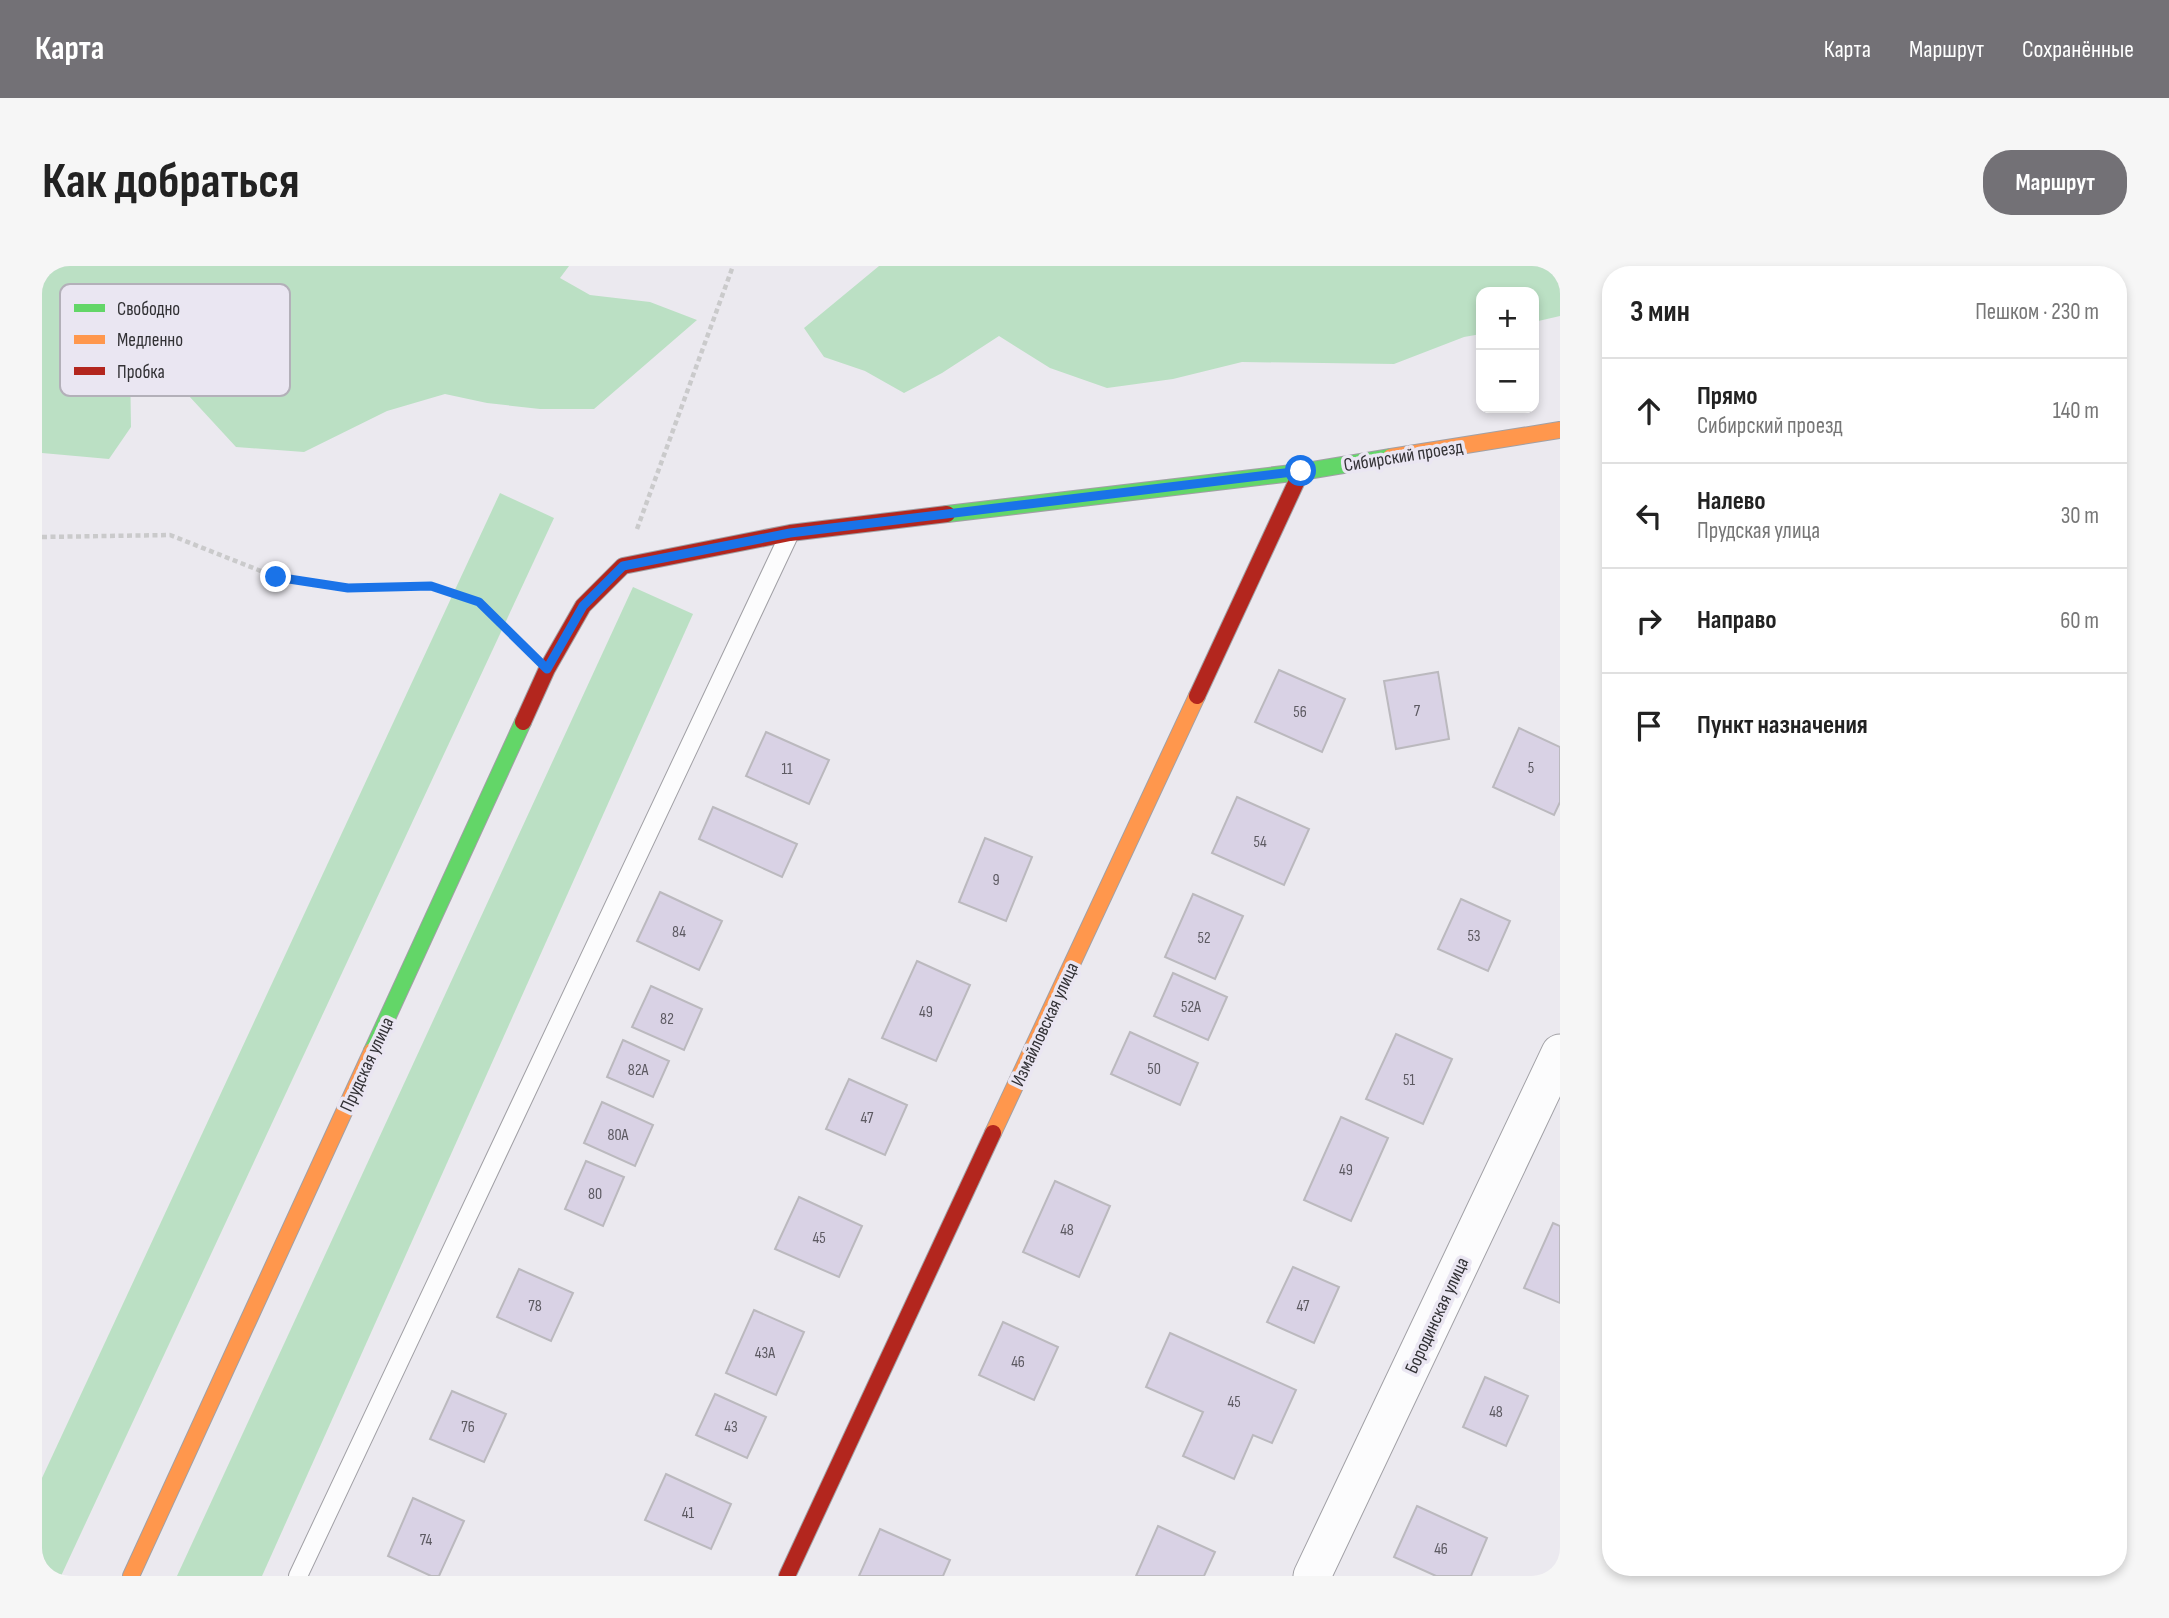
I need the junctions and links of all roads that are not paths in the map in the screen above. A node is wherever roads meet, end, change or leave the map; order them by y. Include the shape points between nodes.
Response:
1 (1560, 430) edge
2 (1301, 471) junction
3 (790, 533) junction
4 (623, 566) joint
5 (1560, 1053) edge
6 (131, 1576) edge
7 (298, 1576) edge
8 (787, 1576) edge
9 (1312, 1576) edge

1 - 2 street, Сибирский проезд
2 - 3 street, Сибирский проезд
2 - 8 street, Измайловская улица
3 - 4 street, Сибирский проезд
3 - 7 lane
4 - 6 street, Прудская улица via 583,606 547,669
5 - 9 street, Бородинская улица

